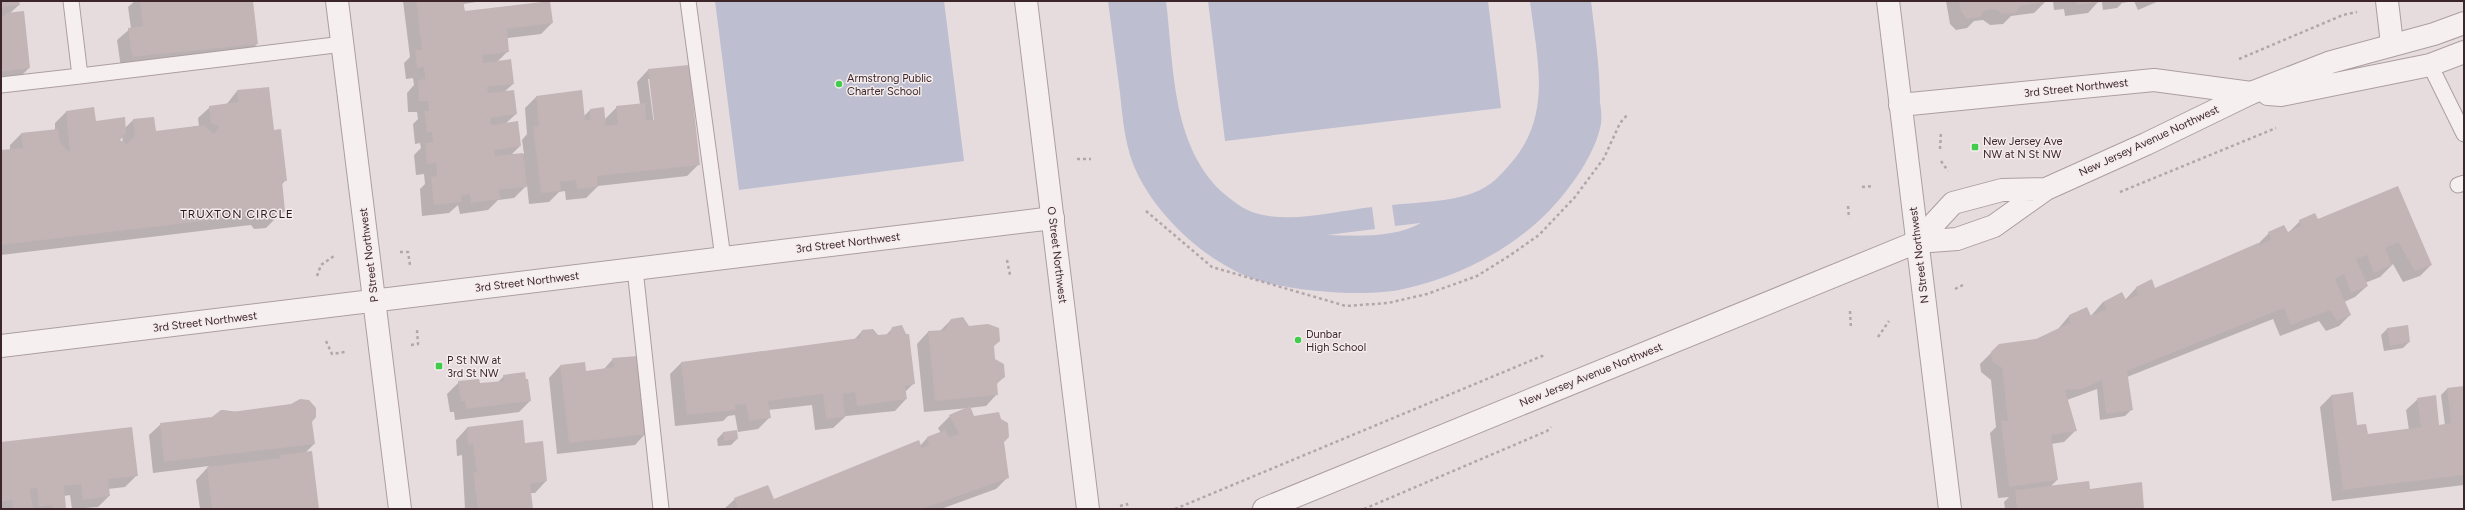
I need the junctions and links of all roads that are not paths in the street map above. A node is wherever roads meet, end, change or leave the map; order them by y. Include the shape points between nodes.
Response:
1 (71, 1) edge
2 (338, 1) edge
3 (688, 1) edge
4 (1026, 1) edge
5 (1888, 1) edge
6 (2387, 1) edge
7 (2464, 23) edge
8 (343, 44) junction
9 (2392, 44) junction
10 (2464, 52) edge
11 (2430, 65) junction
12 (80, 76) junction
13 (1, 85) edge
14 (2251, 93) junction
15 (1900, 104) junction
16 (2464, 134) edge
17 (2046, 189) junction
18 (1053, 218) junction
19 (1917, 242) junction
20 (723, 258) junction
21 (635, 269) junction
22 (374, 301) junction
23 (1, 346) edge
24 (400, 509) edge
25 (661, 509) edge
26 (1088, 509) edge
27 (1264, 509) edge
28 (1950, 509) edge

1 - 12 lane
2 - 8 street, P Street Northwest
3 - 20 lane
4 - 18 street, O Street Northwest
5 - 15 street, N Street Northwest
6 - 9 street
7 - 9 street, New Jersey Avenue Northwest via 2434,34
8 - 12 lane
8 - 22 street, P Street Northwest
9 - 14 street, New Jersey Avenue Northwest via 2331,62
10 - 11 street, New Jersey Avenue Northwest
11 - 14 street, New Jersey Avenue Northwest via 2281,95
11 - 16 lane
12 - 13 lane
14 - 15 street, 3rd Street Northwest via 2154,80
14 - 17 street, New Jersey Avenue Northwest
15 - 19 street, N Street Northwest
17 - 19 street, New Jersey Avenue Northwest via 1994,226 1957,239
17 - 19 street, New Jersey Avenue Northwest via 2002,190 1953,203
18 - 20 street, 3rd Street Northwest
18 - 26 street, O Street Northwest
19 - 27 street, New Jersey Avenue Northwest
19 - 28 street, N Street Northwest
20 - 21 street, 3rd Street Northwest
21 - 22 street, 3rd Street Northwest
21 - 25 lane
22 - 23 street, 3rd Street Northwest
22 - 24 street, P Street Northwest

